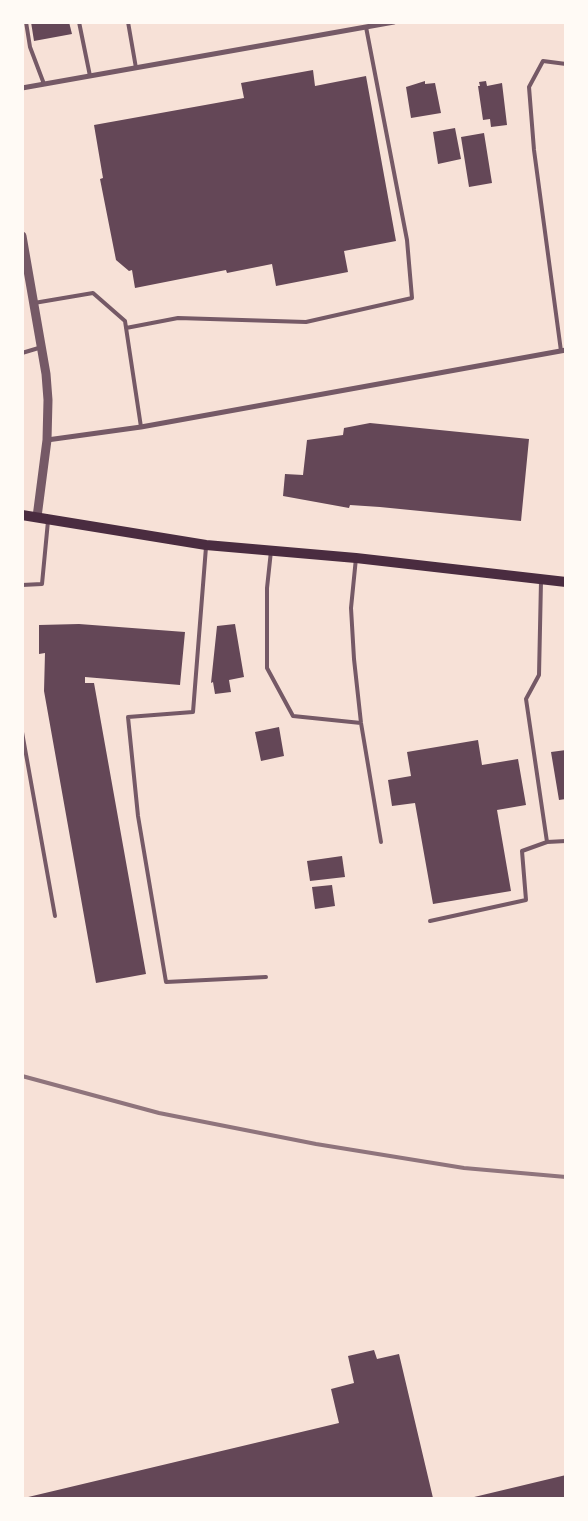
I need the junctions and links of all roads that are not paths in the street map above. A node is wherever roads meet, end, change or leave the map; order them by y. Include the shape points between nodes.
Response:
1 (26, 22) edge
2 (79, 22) edge
3 (128, 22) edge
4 (394, 22) edge
5 (366, 27) junction
6 (566, 64) edge
7 (136, 68) junction
8 (90, 76) junction
9 (44, 84) junction
10 (22, 88) edge
11 (22, 236) edge
12 (34, 303) junction
13 (126, 328) junction
14 (42, 347) junction
15 (563, 351) edge
16 (22, 353) edge
17 (141, 427) junction
18 (47, 440) junction
19 (22, 514) edge
20 (37, 517) junction
21 (49, 519) junction
22 (206, 545) junction
23 (271, 550) junction
24 (356, 558) junction
25 (542, 579) junction
26 (566, 582) edge
27 (22, 585) edge
28 (361, 723) junction
29 (22, 732) edge
30 (566, 841) edge
31 (381, 842) dead end
32 (547, 842) junction
33 (55, 916) dead end
34 (430, 920) dead end
35 (266, 977) dead end

1 - 9 lane via 30,46
2 - 8 lane
3 - 7 lane
4 - 5 street
5 - 7 street
5 - 13 lane via 407,240 412,298 306,322 178,318
6 - 15 lane via 543,61 529,86 534,150
7 - 8 street
8 - 9 street
9 - 10 street
11 - 12 street
12 - 13 lane via 93,293 125,321
12 - 14 street
13 - 17 lane
14 - 16 lane
14 - 18 street via 48,400
15 - 17 street
17 - 18 street
18 - 20 street
19 - 20 main road
20 - 21 main road
21 - 22 main road
21 - 27 lane via 42,584
22 - 23 main road
22 - 35 lane via 193,712 128,717 138,816 166,982
23 - 24 main road
23 - 28 lane via 267,588 267,668 293,716
24 - 25 main road
24 - 28 lane via 351,608
25 - 26 main road
25 - 32 lane via 539,674 526,700
28 - 31 lane
29 - 33 lane
30 - 32 lane
32 - 34 lane via 522,851 526,900

